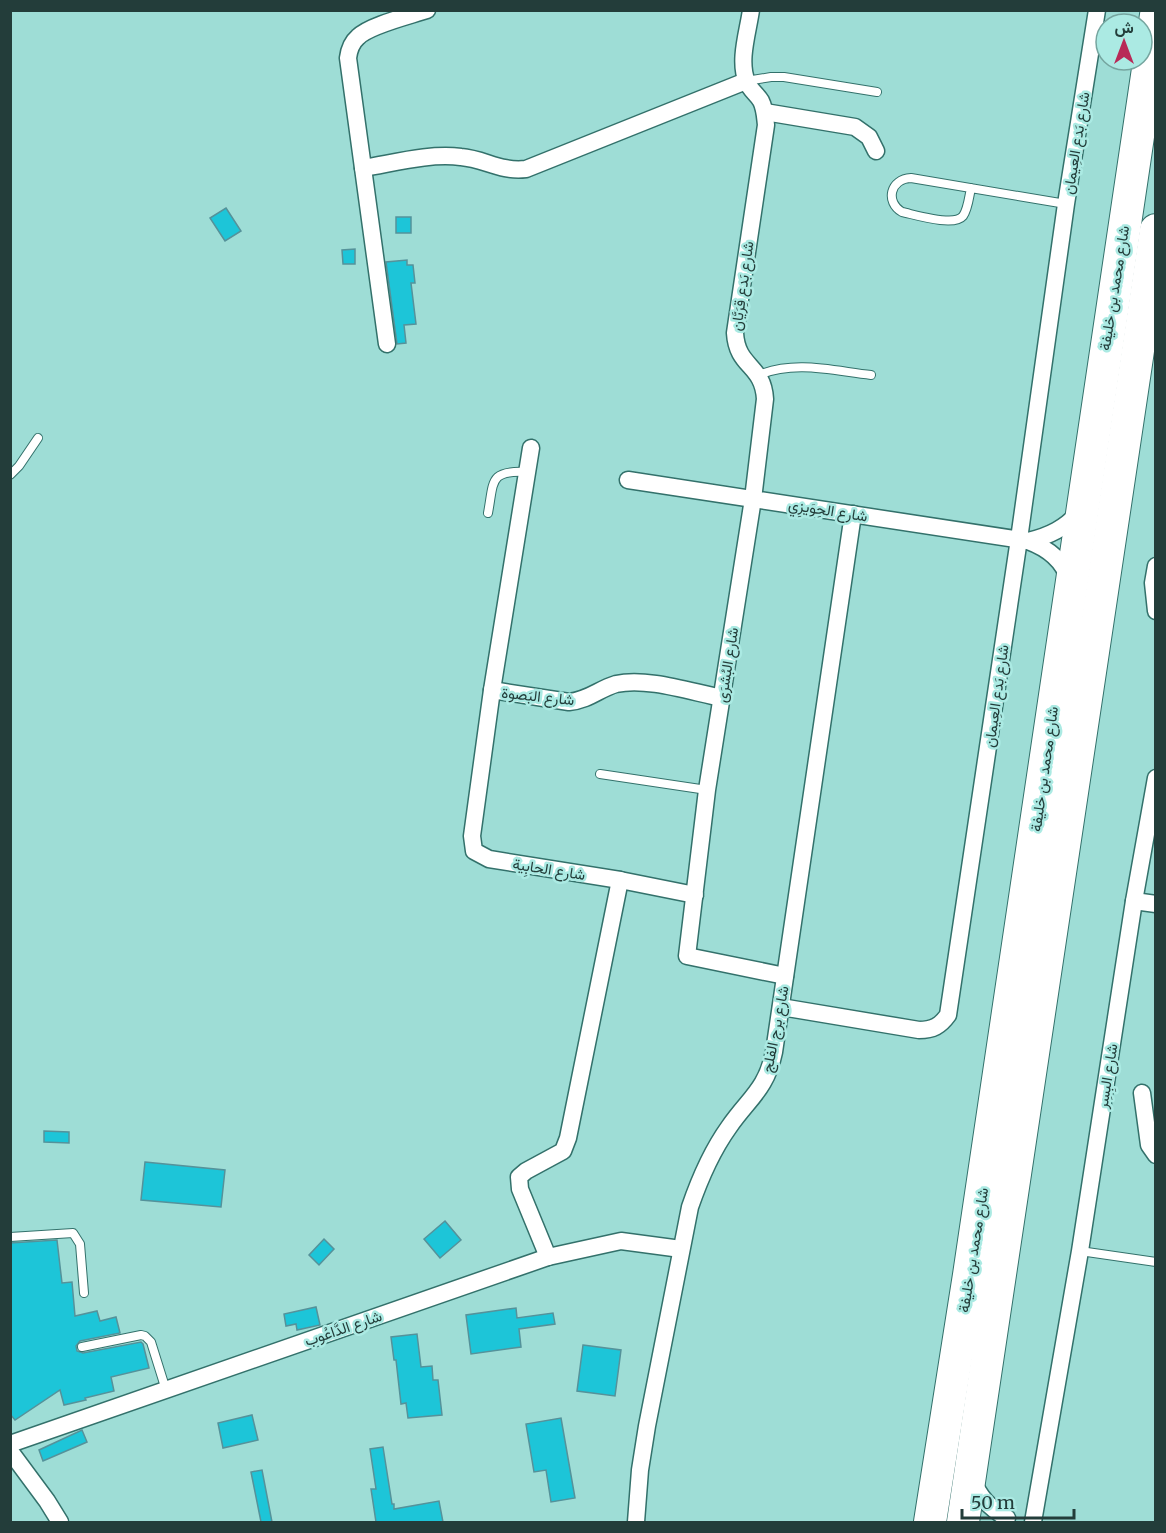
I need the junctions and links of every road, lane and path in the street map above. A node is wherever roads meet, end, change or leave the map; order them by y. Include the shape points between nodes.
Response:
1 (426, 10) edge
2 (752, 10) edge
3 (1097, 10) edge
4 (1155, 15) edge
5 (746, 81) junction
6 (877, 92) dead end
7 (765, 112) junction
8 (876, 151) dead end
9 (363, 168) junction
10 (971, 188) junction
11 (1066, 204) junction
12 (1155, 230) edge
13 (1152, 289) edge
14 (1146, 335) edge
15 (387, 344) dead end
16 (759, 375) junction
17 (871, 375) dead end
18 (38, 438) dead end
19 (531, 448) dead end
20 (527, 472) junction
21 (10, 475) edge
22 (628, 480) dead end
23 (753, 499) junction
24 (1081, 510) junction
25 (488, 513) dead end
26 (853, 514) junction
27 (1023, 540) junction
28 (1155, 566) edge
29 (1070, 586) junction
30 (1155, 611) edge
31 (492, 690) junction
32 (722, 698) junction
33 (600, 774) dead end
34 (1155, 778) edge
35 (707, 790) junction
36 (620, 880) junction
37 (694, 895) junction
38 (1134, 901) junction
39 (1155, 904) edge
40 (785, 976) junction
41 (781, 1007) junction
42 (1142, 1093) dead end
43 (1155, 1155) edge
44 (10, 1237) edge
45 (681, 1249) junction
46 (1080, 1251) junction
47 (548, 1257) junction
48 (1155, 1262) edge
49 (84, 1293) dead end
50 (82, 1347) dead end
51 (166, 1390) junction
52 (10, 1444) edge
53 (10, 1450) edge
54 (971, 1474) junction
55 (999, 1520) edge
56 (60, 1522) edge
57 (637, 1522) edge
58 (930, 1522) edge
59 (963, 1522) edge
60 (1036, 1522) edge

1 - 9 street via 366,31 350,47 348,58
2 - 5 street via 743,67
3 - 11 street, شارع بَدع العِيمان
4 - 24 highway, شارع محمد بن خليفة
5 - 6 lane via 784,77
5 - 7 street
5 - 9 street via 526,169 500,168 449,156
7 - 8 street via 855,128 869,137
7 - 16 street, شارع بَدع قِرَيَّان via 735,333 739,354
9 - 15 street
10 - 10 lane, شارع بَدع العِيمان via 905,179 893,188 891,199 902,212 952,221 964,214
10 - 11 lane, شارع بَدع العِيمان
11 - 27 street, شارع بَدع العِيمان
12 - 13 highway, شارع محمد بن خليفة
13 - 14 highway, شارع محمد بن خليفة
14 - 54 highway, شارع محمد بن خليفة via 1119,484
16 - 17 lane via 797,366
16 - 23 street, شارع البُشرَى via 765,399
18 - 21 lane
19 - 20 street, شارع الحابِية
20 - 25 lane via 499,475
20 - 31 street, شارع الحابِية
22 - 23 street, شارع الحِوَيزِي
23 - 26 street, شارع الحِوَيزِي
23 - 32 street, شارع البُشرَى
24 - 27 street, شارع الحِوَيزِي via 1063,528
24 - 29 highway, شارع محمد بن خليفة
26 - 27 street, شارع الحِوَيزِي
26 - 40 street, شارع برج الفلج
27 - 29 street, شارع الحِوَيزِي via 1056,557
27 - 41 street, شارع بَدع العِيمان via 948,1015 931,1030 920,1030
28 - 30 street
29 - 58 highway, شارع محمد بن خليفة
31 - 32 street, شارع البَصوة via 569,702 631,682
31 - 36 street, شارع الحابِية via 472,836 474,851 489,859
32 - 35 street, شارع البُشرَى
33 - 35 lane
34 - 38 street, شارع البِسِر
35 - 37 street, شارع البُشرَى
36 - 37 street
36 - 47 street via 568,1138 563,1151 519,1177 520,1189
37 - 40 street, شارع البُشرَى via 687,956
38 - 39 street
38 - 46 street, شارع البِسِر
40 - 41 street, شارع برج الفلج
41 - 45 street, شارع برج الفلج via 766,1080 713,1151 690,1207
42 - 43 street via 1149,1144
44 - 49 lane via 73,1233 80,1244
45 - 47 street, شارع الدَّاعُوب via 621,1241
45 - 57 street, شارع برج الفلج via 647,1426
46 - 48 lane
46 - 60 street, شارع البِسِر
47 - 51 street, شارع الدَّاعُوب
50 - 51 lane via 145,1336 151,1342
51 - 52 street, شارع الدَّاعُوب
53 - 56 street
54 - 55 street
54 - 59 highway, شارع محمد بن خليفة
55 - 60 street

